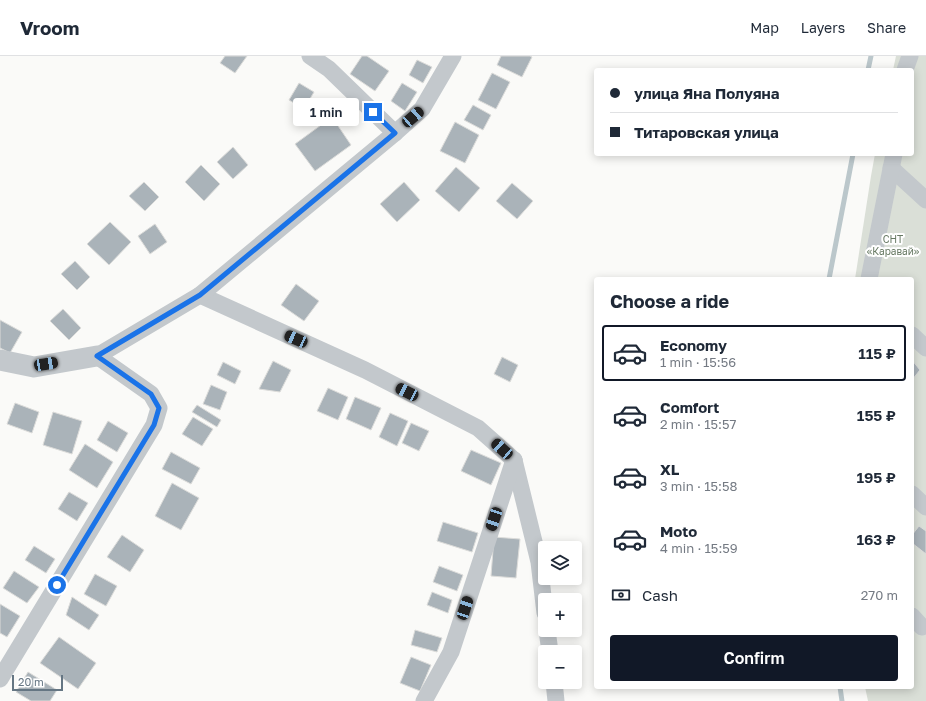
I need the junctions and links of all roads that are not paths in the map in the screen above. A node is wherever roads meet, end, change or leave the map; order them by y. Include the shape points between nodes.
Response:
1 (310, 56) edge
2 (453, 56) edge
3 (910, 56) edge
4 (906, 68) edge
5 (395, 133) junction
6 (892, 161) edge
7 (926, 200) edge
8 (869, 277) edge
9 (200, 295) junction
10 (914, 337) edge
11 (926, 348) edge
12 (97, 356) junction
13 (0, 360) edge
14 (514, 460) junction
15 (914, 496) edge
16 (926, 507) edge
17 (543, 593) edge
18 (0, 679) edge
19 (555, 689) edge
20 (424, 701) edge
21 (556, 701) edge

1 - 5 street via 329,70
2 - 5 street via 422,109
3 - 4 street
5 - 9 street
6 - 7 street
6 - 8 street
9 - 12 street
9 - 14 street via 365,370 478,428
10 - 11 street
12 - 13 street via 34,367
12 - 18 street via 151,394 159,408 154,425
14 - 17 street via 539,562
14 - 20 street via 451,652
15 - 16 street
19 - 21 street

